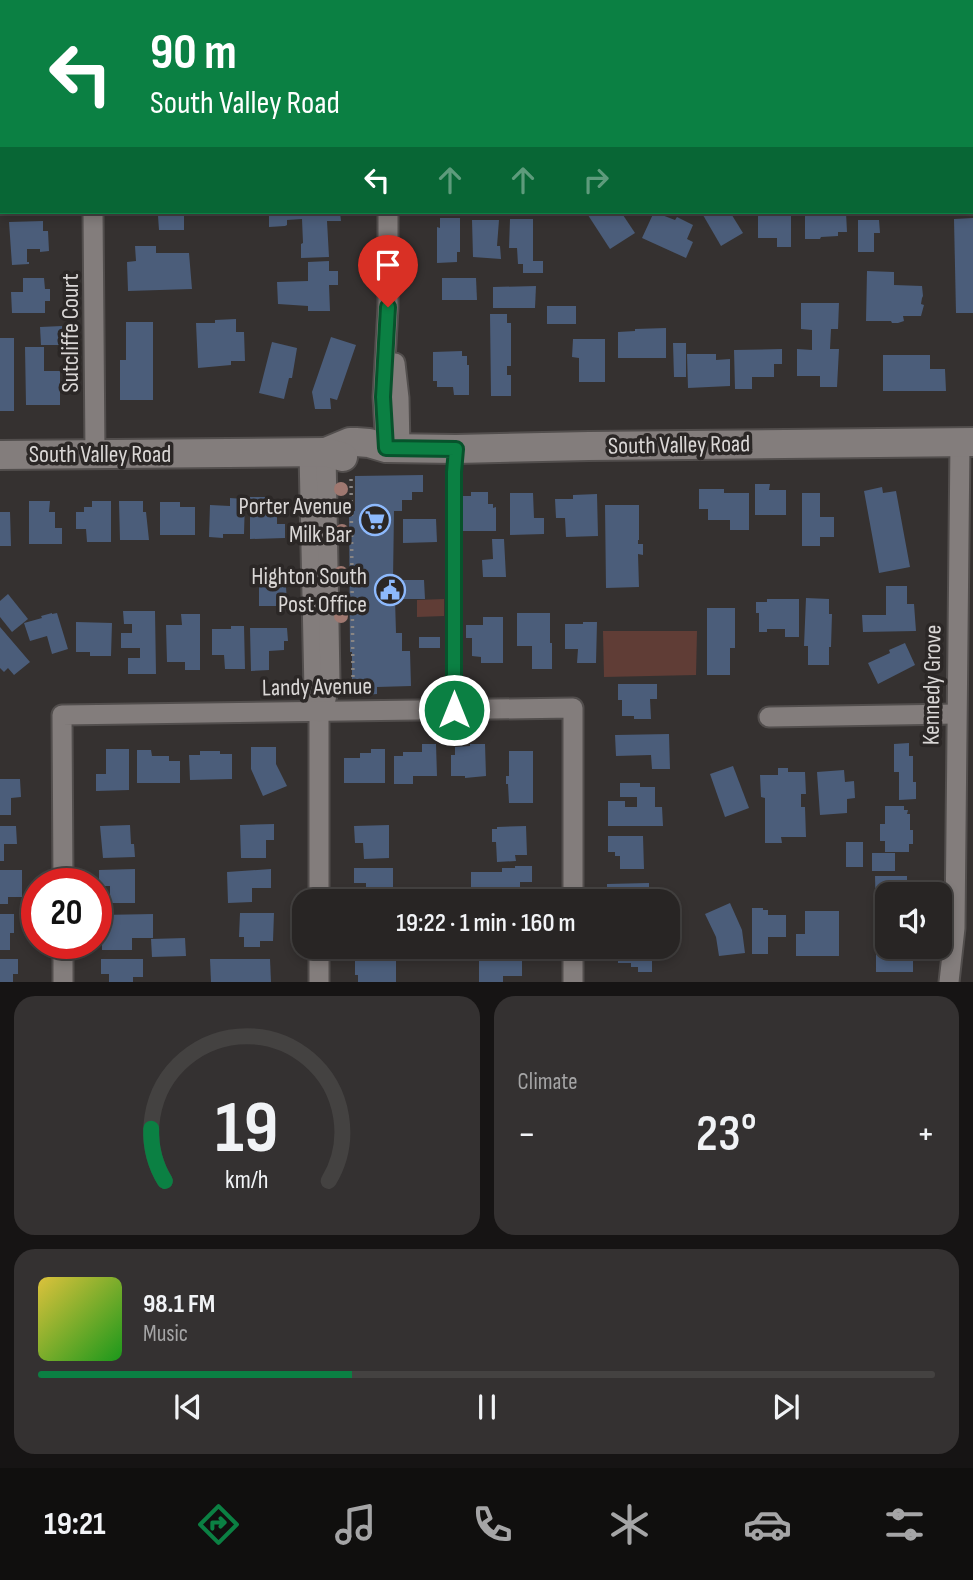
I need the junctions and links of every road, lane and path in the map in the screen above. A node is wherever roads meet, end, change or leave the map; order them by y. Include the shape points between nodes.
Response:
1 (93, 214) edge
2 (388, 214) edge
3 (966, 442) edge
4 (393, 448) junction
5 (456, 449) junction
6 (95, 453) junction
7 (328, 454) junction
8 (0, 455) edge
9 (353, 680) dead end
10 (454, 710) junction
11 (319, 712) junction
12 (956, 714) junction
13 (769, 717) dead end
14 (63, 868) edge
15 (319, 889) edge
16 (573, 889) edge
17 (955, 928) junction
18 (63, 959) edge
19 (319, 959) edge
20 (573, 959) edge
21 (63, 982) edge
22 (319, 982) edge
23 (573, 982) edge
24 (949, 982) edge
25 (963, 982) edge

1 - 6 street, Sutcliffe Court
2 - 4 street via 388,307 398,398
3 - 5 main road, South Valley Road
3 - 12 street, Kennedy Grove
4 - 5 main road, South Valley Road
4 - 7 main road, South Valley Road via 350,442
5 - 10 lane
6 - 7 main road, South Valley Road
6 - 8 main road, South Valley Road
7 - 9 path
7 - 11 street via 330,681
10 - 11 street, Landy Avenue
10 - 16 street, Landy Avenue via 573,708
11 - 14 street, Landy Avenue via 62,715
11 - 15 street
12 - 13 street
12 - 17 street, Kennedy Grove
17 - 24 street, Kennedy Grove
17 - 25 street, Kennedy Grove
18 - 21 street
19 - 22 street
20 - 23 street

